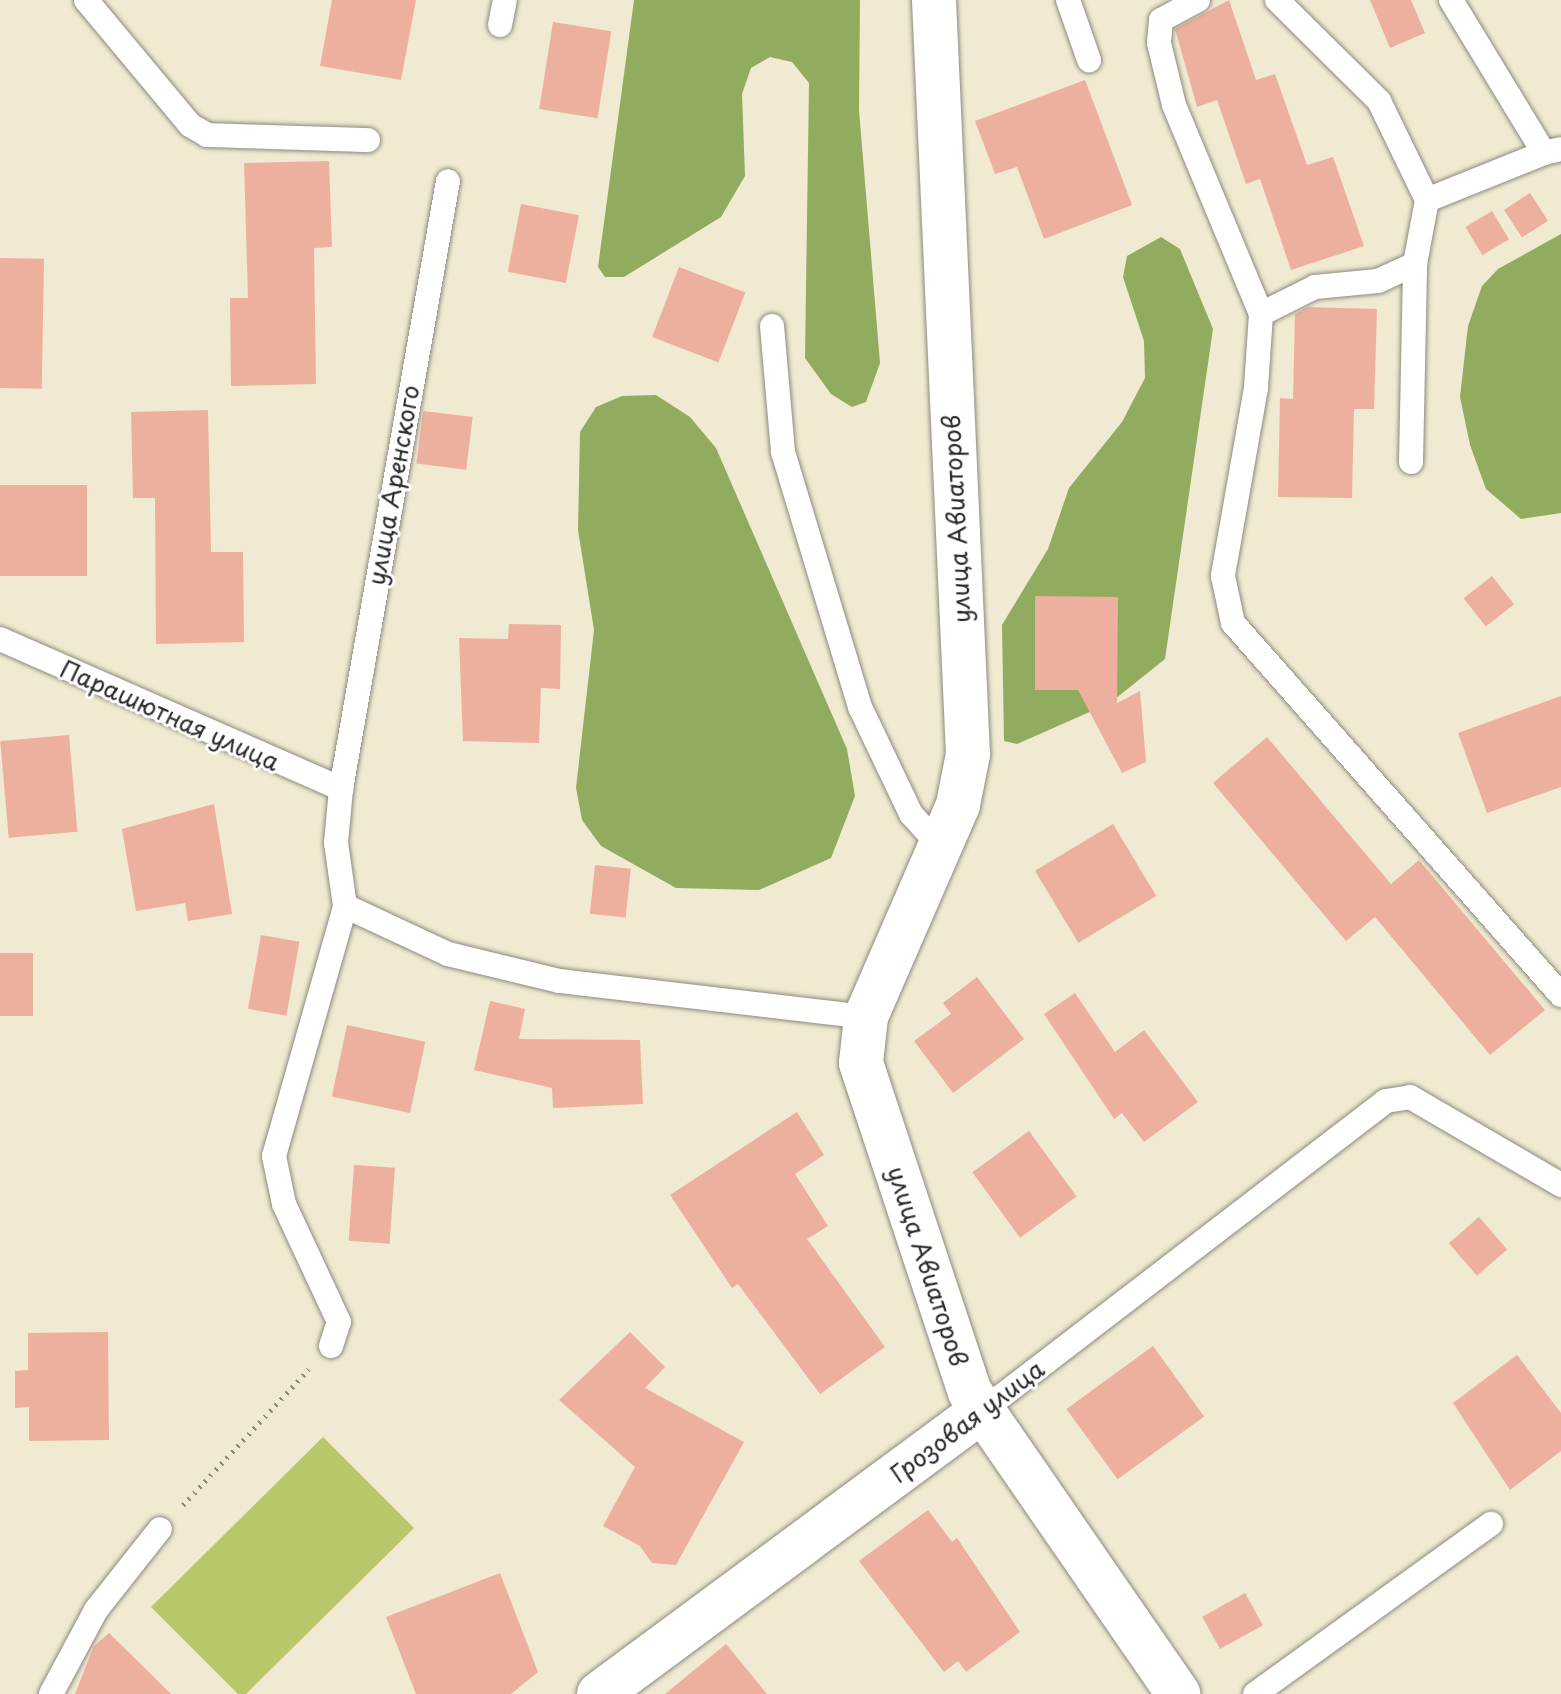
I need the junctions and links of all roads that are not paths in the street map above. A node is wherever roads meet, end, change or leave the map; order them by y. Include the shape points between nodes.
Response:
1 (86, 0) edge
2 (505, 0) edge
3 (934, 0) edge
4 (1068, 0) edge
5 (1198, 0) edge
6 (1277, 0) edge
7 (1451, 0) edge
8 (500, 25) dead end
9 (1089, 60) dead end
10 (368, 140) dead end
11 (1552, 151) edge
12 (448, 181) dead end
13 (1427, 200) junction
14 (1415, 264) junction
15 (1261, 314) junction
16 (772, 326) dead end
17 (1411, 462) dead end
18 (0, 639) edge
19 (341, 789) junction
20 (939, 845) junction
21 (345, 906) junction
22 (1561, 995) edge
23 (866, 1017) junction
24 (1561, 1185) edge
25 (331, 1346) road end
26 (982, 1411) junction
27 (1491, 1524) dead end
28 (160, 1529) road end
29 (51, 1694) edge
30 (599, 1694) edge
31 (1178, 1694) edge
32 (1255, 1694) edge

1 - 10 lane via 190,125 207,135
2 - 8 lane
3 - 20 street, улица Авиаторов via 968,754 958,805
4 - 9 lane
5 - 15 lane via 1161,20 1159,43 1174,105
6 - 13 lane via 1379,101
7 - 11 lane
11 - 13 lane
12 - 19 lane, улица Аренского
13 - 14 lane
14 - 15 lane via 1378,281 1315,287
14 - 17 lane
15 - 22 lane via 1256,388 1223,576 1233,623
16 - 20 lane via 783,452 860,707 911,814
18 - 19 lane, Парашютная улица
19 - 21 lane, улица Аренского via 336,843
20 - 23 street, улица Авиаторов
21 - 23 lane via 448,954 560,981
21 - 25 lane via 274,1156 284,1204 339,1322
23 - 26 street, улица Авиаторов via 861,1063
24 - 26 lane, Грозовая улица via 1410,1097 1386,1101
26 - 30 street, Грозовая улица
26 - 31 street, улица Авиаторов
27 - 32 lane
28 - 29 lane via 96,1610

